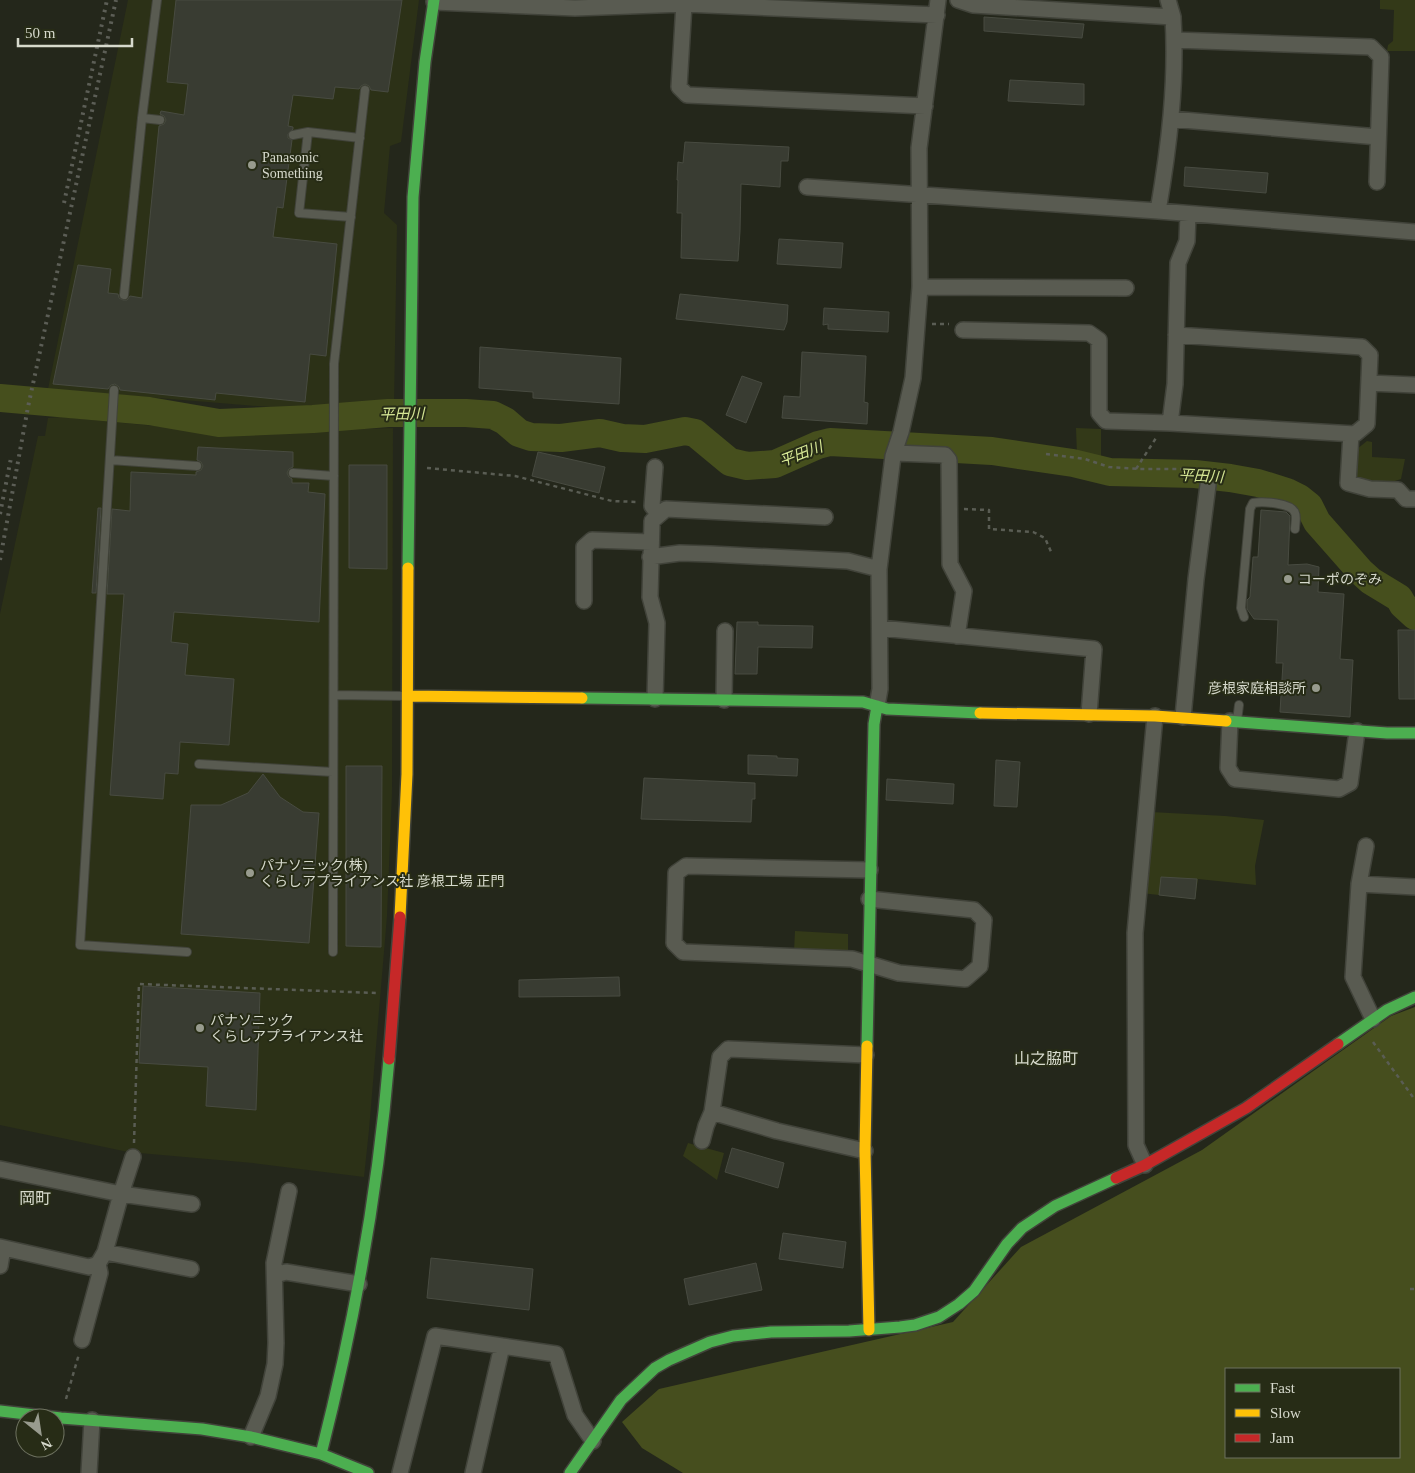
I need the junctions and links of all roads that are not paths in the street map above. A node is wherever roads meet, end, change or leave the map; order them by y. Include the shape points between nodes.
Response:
1 (158, 0) edge
2 (938, 0) edge
3 (958, 0) edge
4 (1168, 0) edge
5 (434, 1) edge
6 (684, 4) junction
7 (937, 15) junction
8 (1173, 17) junction
9 (1174, 40) junction
10 (365, 90) dead end
11 (924, 106) junction
12 (142, 118) junction
13 (1171, 119) junction
14 (160, 120) dead end
15 (308, 132) junction
16 (292, 135) dead end
17 (1378, 137) junction
18 (360, 138) junction
19 (1377, 182) dead end
20 (807, 187) dead end
21 (919, 194) junction
22 (1158, 211) junction
23 (1188, 214) junction
24 (351, 217) junction
25 (1415, 232) edge
26 (920, 287) junction
27 (1126, 288) dead end
28 (124, 295) dead end
29 (963, 330) road end
30 (1176, 335) junction
31 (1369, 383) junction
32 (1415, 385) edge
33 (114, 392) dead end
34 (1166, 422) junction
35 (1351, 434) junction
36 (897, 447) junction
37 (110, 460) junction
38 (196, 466) dead end
39 (654, 467) dead end
40 (293, 473) dead end
41 (334, 476) junction
42 (1210, 478) road end
43 (1415, 499) edge
44 (655, 508) junction
45 (825, 517) dead end
46 (1295, 529) dead end
47 (651, 550) junction
48 (879, 569) junction
49 (584, 601) dead end
50 (1244, 617) dead end
51 (880, 628) junction
52 (725, 631) dead end
53 (957, 636) junction
54 (334, 695) junction
55 (408, 696) junction
56 (655, 699) junction
57 (724, 700) junction
58 (1238, 705) dead end
59 (877, 706) junction
60 (1089, 714) junction
61 (1155, 716) junction
62 (1183, 717) junction
63 (1234, 721) junction
64 (1360, 729) junction
65 (1415, 732) edge
66 (199, 764) dead end
67 (333, 772) junction
68 (1366, 846) dead end
69 (870, 870) junction
70 (1359, 884) junction
71 (1415, 887) edge
72 (870, 899) junction
73 (187, 952) dead end
74 (333, 952) dead end
75 (868, 964) junction
76 (1415, 997) edge
77 (1373, 1019) junction
78 (866, 1056) junction
79 (712, 1112) junction
80 (702, 1141) dead end
81 (864, 1151) junction
82 (133, 1157) road end
83 (1145, 1165) junction
84 (0, 1169) edge
85 (289, 1191) dead end
86 (121, 1194) junction
87 (192, 1204) dead end
88 (2, 1247) edge
89 (102, 1258) junction
90 (0, 1266) edge
91 (191, 1269) dead end
92 (275, 1275) junction
93 (359, 1284) junction
94 (869, 1330) junction
95 (82, 1340) road end
96 (502, 1346) junction
97 (0, 1411) edge
98 (92, 1420) junction
99 (251, 1437) junction
100 (593, 1440) junction
101 (321, 1454) junction
102 (89, 1473) edge
103 (368, 1473) edge
104 (400, 1473) edge
105 (472, 1473) edge
106 (570, 1473) edge

1 - 12 lane
2 - 7 street
3 - 8 street via 973,5
4 - 8 street
5 - 6 street via 575,8
5 - 55 street via 413,197
6 - 7 street
6 - 11 street via 679,87 687,95
7 - 11 street
8 - 9 street
9 - 13 street
9 - 17 street via 1371,47 1381,57
10 - 18 lane
11 - 21 street via 919,148
12 - 14 lane
12 - 28 lane
13 - 17 street
13 - 22 street
15 - 16 lane
15 - 18 lane
15 - 24 lane via 299,213
17 - 19 street
18 - 24 lane
20 - 21 street
21 - 22 street
21 - 26 street
22 - 23 street
23 - 25 street
23 - 30 street via 1187,241 1178,263
24 - 41 lane via 334,364
26 - 27 street
26 - 36 street via 913,378
29 - 34 street via 986,336 1089,333 1099,340 1099,413 1106,421
30 - 31 street via 1362,347 1370,355
30 - 34 street via 1175,384
31 - 32 street
31 - 35 street via 1367,424
33 - 37 lane
34 - 35 street
35 - 43 street via 1348,483 1370,489 1398,490 1406,499
36 - 48 street
36 - 53 street via 945,455 949,460 950,564 964,591
37 - 38 lane
37 - 73 lane via 80,945
39 - 44 street
40 - 41 lane
41 - 54 lane
42 - 62 street via 1196,579
44 - 45 street
44 - 47 street
46 - 50 lane via 1296,514 1288,506 1260,501 1253,503 1241,608
47 - 48 street via 848,561
47 - 49 street via 592,540 584,547
47 - 56 street via 650,597 657,623
48 - 51 street
51 - 53 street
51 - 59 street
52 - 57 street
53 - 60 street via 1094,649
54 - 55 lane
54 - 67 lane
55 - 56 street
55 - 93 street via 404,857 387,1086 376,1184
56 - 57 street
57 - 59 street via 863,702
58 - 63 lane
59 - 60 street via 948,712
59 - 69 street
60 - 61 street
61 - 62 street
61 - 83 street via 1135,932 1136,1145
62 - 63 street
63 - 64 street
63 - 64 street via 1228,768 1236,779 1339,789 1350,783
64 - 65 street
66 - 67 lane
67 - 74 lane
68 - 70 street
69 - 72 street
69 - 75 street via 686,866 676,873 674,943 683,952 852,959
70 - 71 street
70 - 77 street via 1352,977
72 - 75 street
72 - 75 street via 974,910 984,920 980,966 966,979 900,974
75 - 78 street
76 - 77 street
77 - 83 street via 1246,1108
78 - 79 street via 728,1049 720,1057
78 - 81 street
79 - 80 street
79 - 81 street
81 - 94 street
82 - 86 street
83 - 94 street via 1055,1206 1022,1228 974,1291 939,1317 915,1325
84 - 86 street
85 - 92 street via 274,1263
86 - 87 street
86 - 89 street
88 - 89 street via 89,1267
88 - 90 street
89 - 91 street
89 - 95 street
92 - 93 street via 286,1272
92 - 99 street via 275,1364 268,1396
93 - 101 street via 340,1381
94 - 100 street via 771,1332 710,1342 655,1368 621,1400
96 - 100 street via 556,1354 575,1415
96 - 104 street via 435,1336
96 - 105 street
97 - 98 street
98 - 99 street via 202,1429
98 - 102 street
99 - 101 street
100 - 106 street
101 - 103 street

